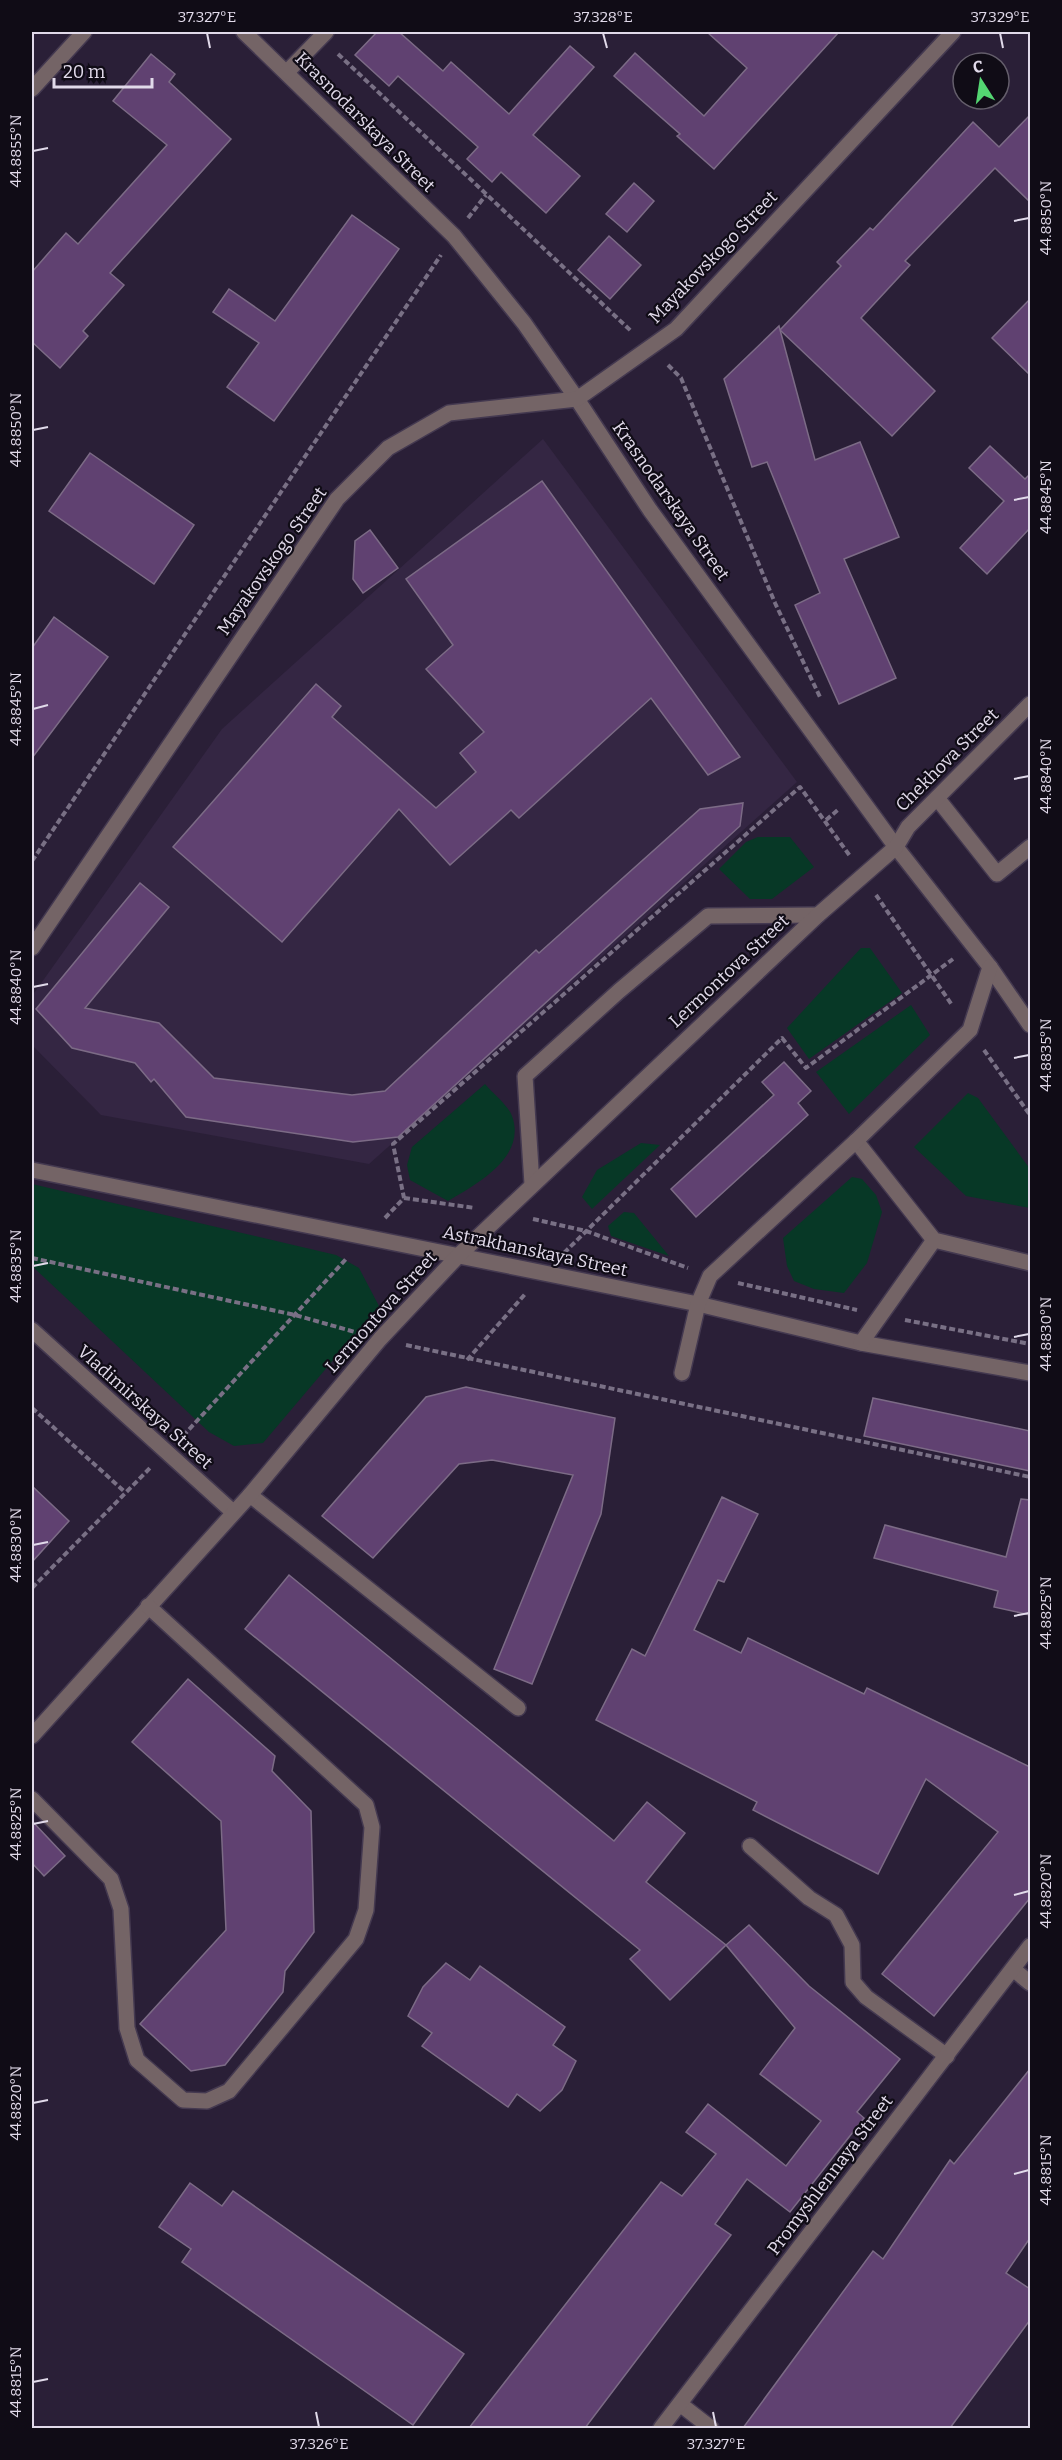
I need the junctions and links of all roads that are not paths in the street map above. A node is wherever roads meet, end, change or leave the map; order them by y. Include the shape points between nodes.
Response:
1 (84, 32) edge
2 (244, 32) edge
3 (953, 32) edge
4 (324, 35) edge
5 (287, 72) junction
6 (32, 89) edge
7 (577, 399) junction
8 (1030, 704) edge
9 (937, 798) junction
10 (1030, 847) edge
11 (896, 848) junction
12 (818, 915) junction
13 (32, 948) edge
14 (990, 967) junction
15 (1030, 1025) edge
16 (856, 1141) junction
17 (32, 1170) edge
18 (532, 1184) junction
19 (934, 1240) junction
20 (459, 1255) junction
21 (1030, 1263) edge
22 (698, 1304) junction
23 (32, 1330) edge
24 (861, 1342) junction
25 (682, 1373) dead end
26 (1030, 1373) edge
27 (250, 1495) junction
28 (232, 1512) junction
29 (148, 1606) junction
30 (518, 1708) dead end
31 (32, 1736) edge
32 (32, 1799) edge
33 (750, 1846) dead end
34 (1030, 1946) edge
35 (1013, 1969) junction
36 (1030, 1983) edge
37 (946, 2056) junction
38 (680, 2404) junction
39 (661, 2428) edge
40 (711, 2428) edge

1 - 6 street
2 - 5 street, Krasnodarskaya Street
3 - 7 street, Mayakovskogo Street via 676,329
4 - 5 street
5 - 7 street, Krasnodarskaya Street via 454,237 524,323
7 - 11 street, Krasnodarskaya Street via 650,510
7 - 13 street, Mayakovskogo Street via 449,412 388,448 337,500
8 - 9 street, Chekhova Street
9 - 10 street via 997,874
9 - 11 street, Chekhova Street via 908,826
11 - 12 street, Lermontova Street
11 - 14 street, Krasnodarskaya Street
12 - 18 street, Lermontova Street
12 - 18 street via 708,916 525,1076
14 - 15 street, Krasnodarskaya Street
14 - 16 street via 970,1030
16 - 19 street
16 - 22 street via 710,1276
17 - 20 street, Astrakhanskaya Street
18 - 20 street, Lermontova Street
19 - 21 street
19 - 24 street
20 - 22 street, Astrakhanskaya Street
20 - 27 street, Lermontova Street via 380,1339
22 - 24 street, Astrakhanskaya Street
22 - 25 street
23 - 28 street, Vladimirskaya Street
24 - 26 street, Astrakhanskaya Street
27 - 28 street, Lermontova Street
27 - 30 street
28 - 29 street, Lermontova Street
29 - 31 street, Lermontova Street
29 - 32 street via 366,1805 372,1827 366,1910 356,1939 229,2091 207,2101 183,2100 137,2060 127,2028 121,1909 111,1879
33 - 37 street via 809,1898 836,1915 852,1945 853,1982 866,1997
34 - 35 street, Promyshlennaya Street
35 - 36 street
35 - 37 street, Promyshlennaya Street
37 - 38 street, Promyshlennaya Street
38 - 39 street, Promyshlennaya Street
38 - 40 street

